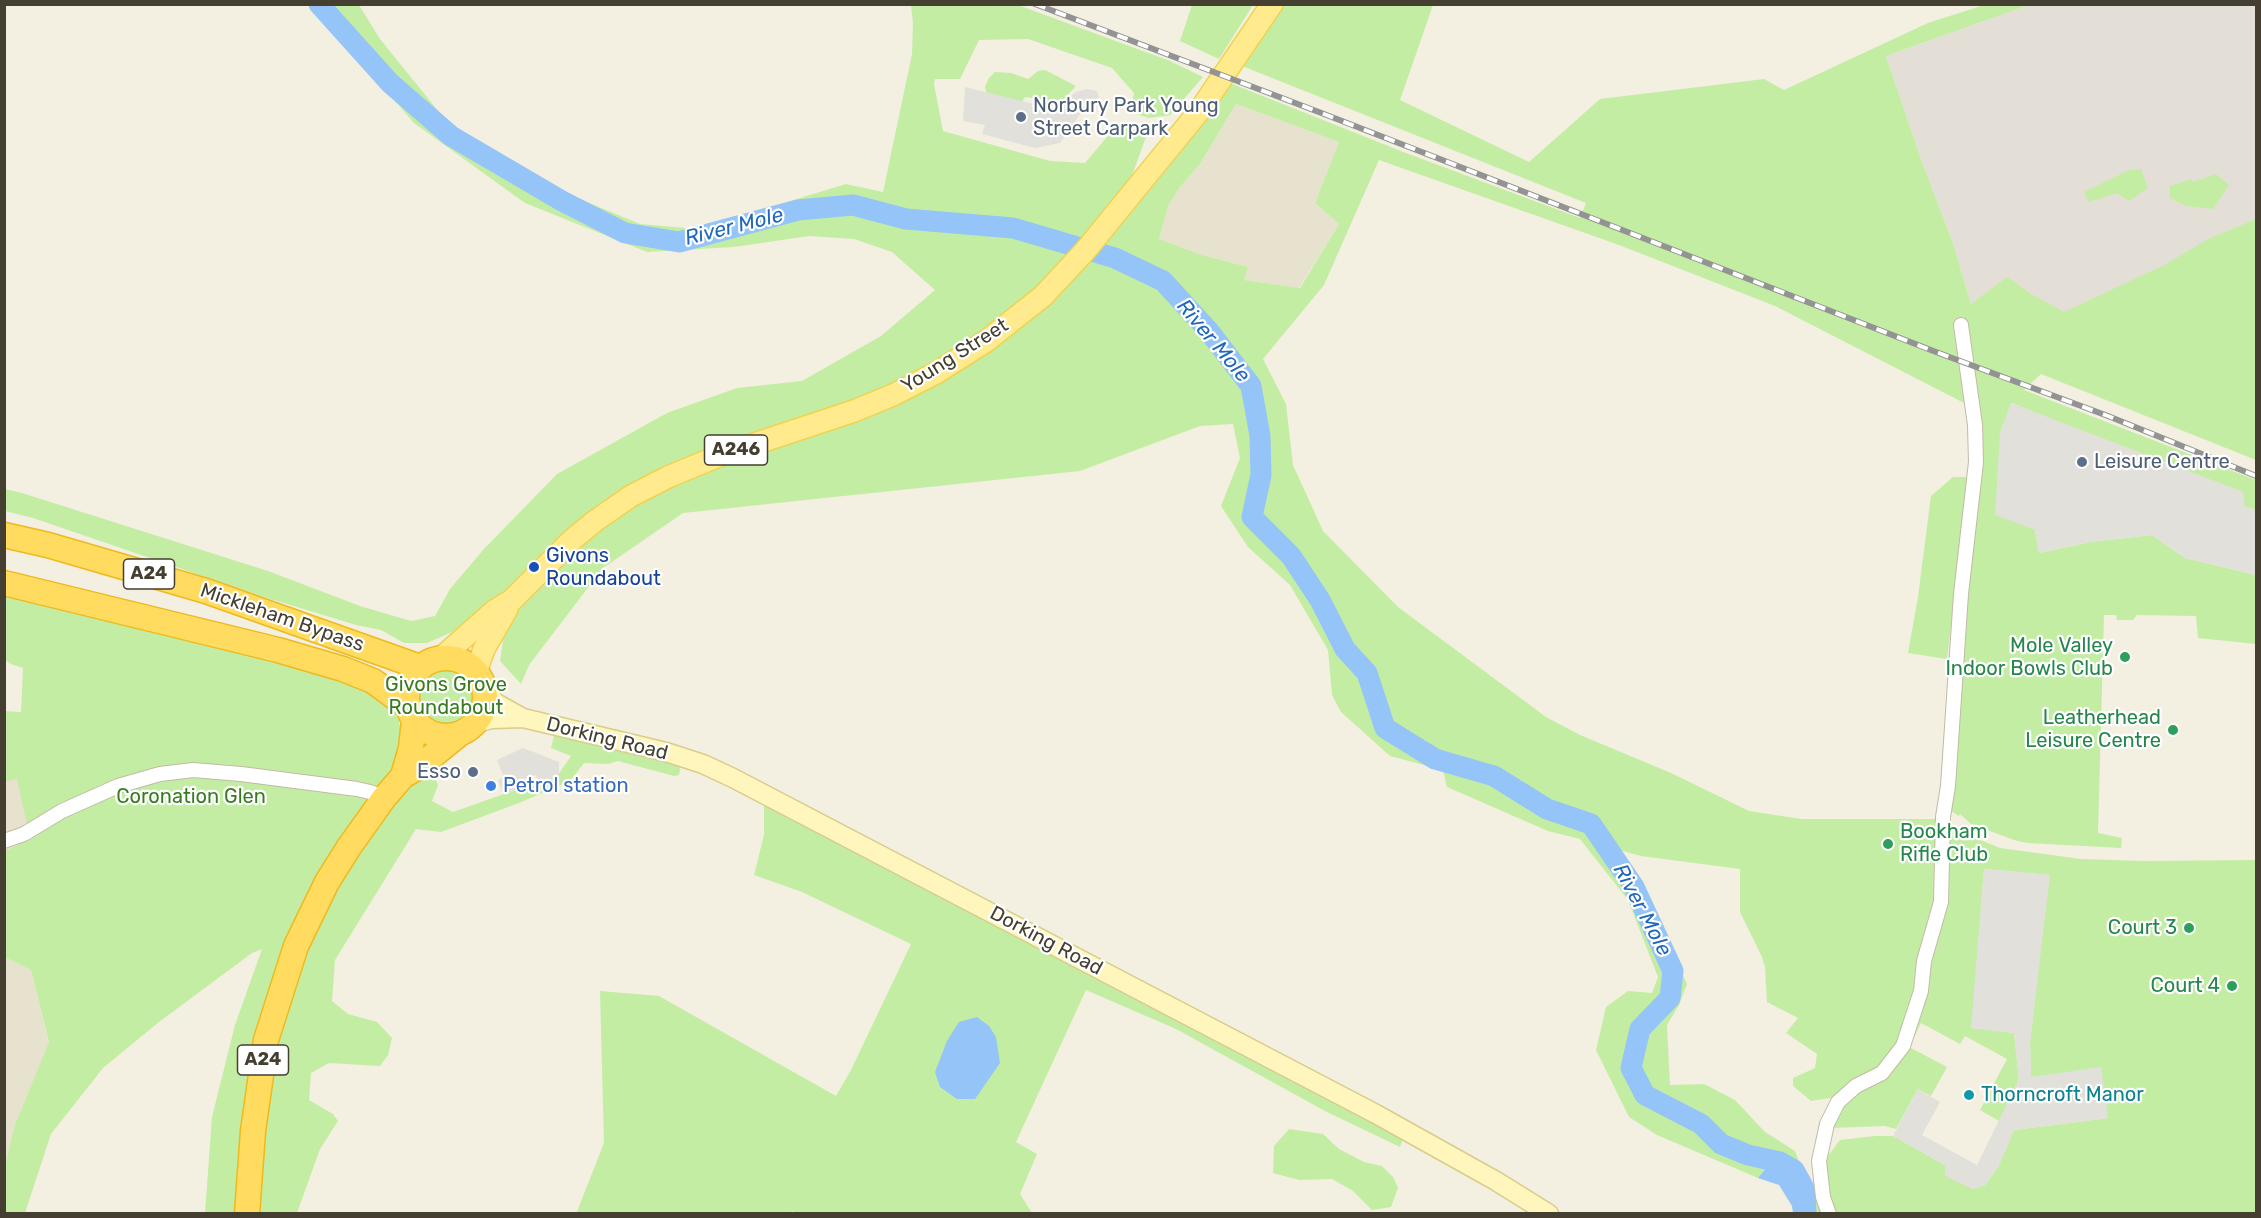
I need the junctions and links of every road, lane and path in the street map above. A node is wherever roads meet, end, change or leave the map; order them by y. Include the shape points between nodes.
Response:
1 (1272, 4) edge
2 (1961, 325) dead end
3 (4, 535) edge
4 (4, 583) edge
5 (512, 600) junction
6 (431, 663) junction
7 (480, 681) junction
8 (411, 714) junction
9 (524, 718) junction
10 (465, 730) junction
11 (403, 776) junction
12 (384, 798) junction
13 (4, 841) edge
14 (247, 1214) edge
15 (1549, 1214) edge
16 (1829, 1214) edge

1 - 5 main road, Young Street / A246 via 1200,110 1125,204 1042,296 985,342 893,395 721,455 631,496 572,540
2 - 16 street via 1975,424 1976,462 1943,818 1941,902 1924,961 1921,991 1903,1047 1882,1073 1856,1086 1838,1102 1827,1124 1819,1161
3 - 6 highway, Mickleham Bypass / A24 via 206,591
4 - 8 highway, Mickleham Bypass / A24 via 332,666 373,681
5 - 6 main road, Young Street / A246
5 - 7 main road, Young Street / A246 via 484,649
6 - 7 highway via 454,659 466,664
6 - 8 highway via 413,675 408,685
7 - 9 main road, Dorking Road via 496,703
7 - 10 highway via 485,702 481,714
8 - 10 highway via 424,730 436,736
8 - 11 highway, A24 via 411,748
9 - 10 main road, Dorking Road via 491,719
9 - 15 main road, Dorking Road via 666,752 733,777 1366,1109
10 - 11 highway, A24
11 - 12 highway, A24
12 - 13 street via 357,789 193,770 118,786
12 - 14 highway, A24 via 327,882 286,973 259,1083

